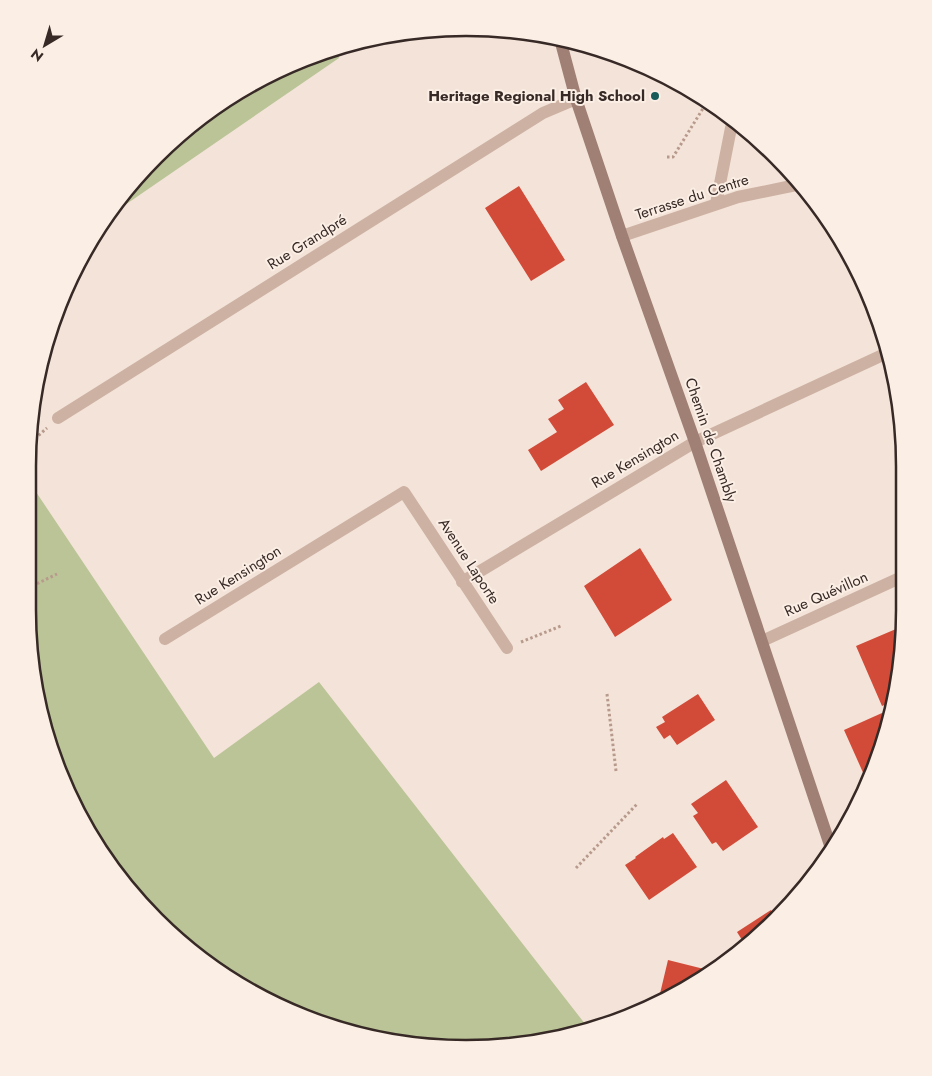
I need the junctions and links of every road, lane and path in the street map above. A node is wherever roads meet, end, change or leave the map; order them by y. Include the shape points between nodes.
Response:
1 (562, 48) edge
2 (576, 99) junction
3 (703, 108) edge
4 (731, 128) edge
5 (667, 157) dead end
6 (791, 186) edge
7 (716, 204) junction
8 (622, 236) junction
9 (881, 356) edge
10 (58, 418) dead end
11 (695, 442) junction
12 (404, 492) joint
13 (57, 574) dead end
14 (896, 580) edge
15 (462, 582) junction
16 (36, 584) edge
17 (561, 626) dead end
18 (165, 640) dead end
19 (762, 641) junction
20 (506, 648) joint
21 (607, 694) dead end
22 (616, 771) dead end
23 (638, 804) dead end
24 (828, 840) edge
25 (576, 868) dead end

1 - 2 street, Chemin de Chambly
2 - 8 street, Chemin de Chambly
2 - 10 street, Rue Grandpré via 543,113
3 - 5 path via 673,157
4 - 7 street
6 - 7 street, Terrasse du Centre
7 - 8 street, Terrasse du Centre
8 - 11 street, Chemin de Chambly
9 - 11 street, Rue Kensington
11 - 15 street, Rue Kensington
11 - 19 street, Chemin de Chambly
12 - 15 street, Avenue Laporte
12 - 18 street, Rue Kensington
13 - 16 path
14 - 19 street, Rue Quévillon
15 - 20 street, Avenue Laporte
17 - 20 path
19 - 24 street, Chemin de Chambly
21 - 22 path
23 - 25 path

